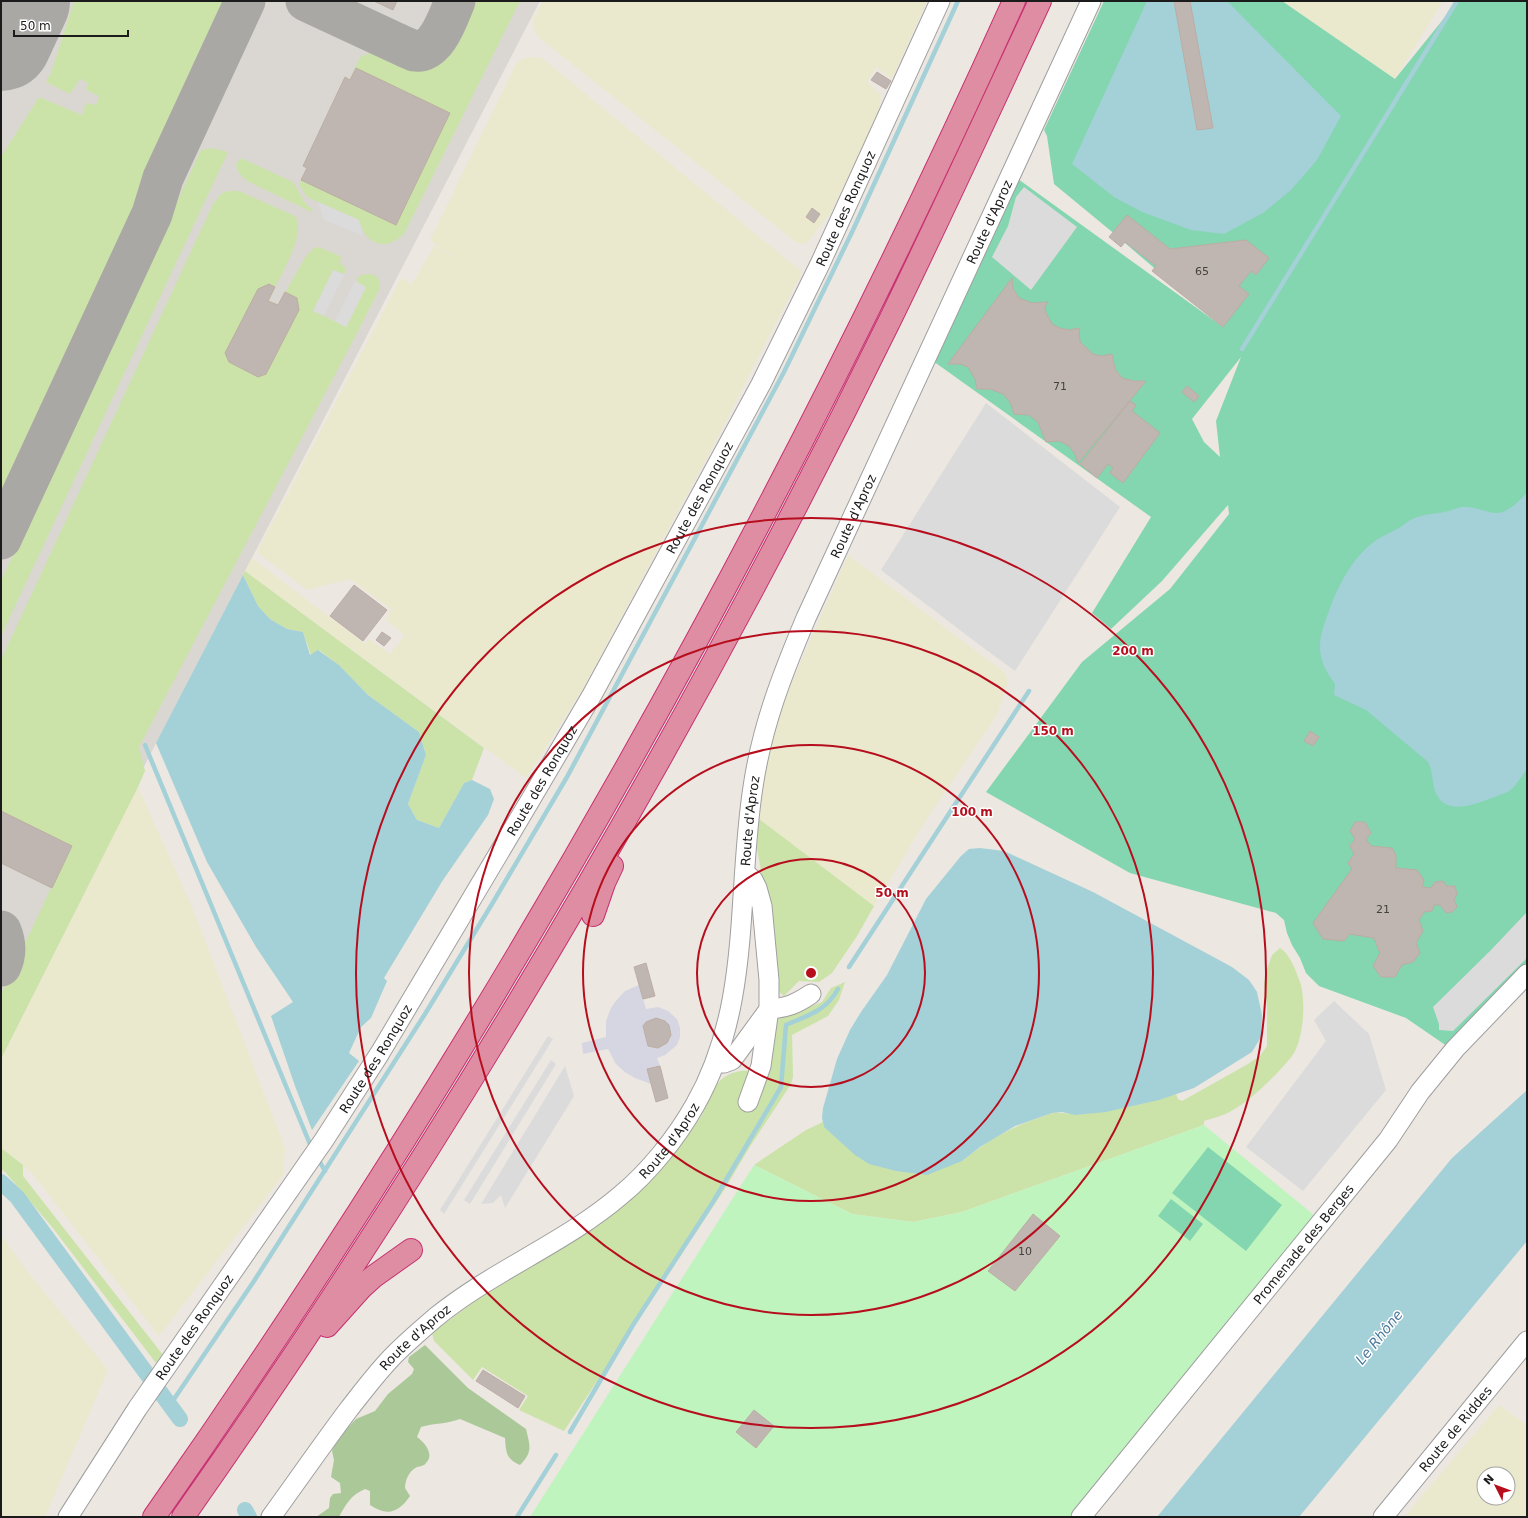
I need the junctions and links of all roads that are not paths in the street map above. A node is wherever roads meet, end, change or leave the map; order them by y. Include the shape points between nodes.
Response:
1 (940, 1) edge
2 (1014, 1) edge
3 (1040, 1) edge
4 (1091, 1) edge
5 (673, 734) junction
6 (745, 873) junction
7 (593, 915) dead end
8 (1527, 974) edge
9 (811, 994) dead end
10 (769, 1009) junction
11 (715, 1063) junction
12 (748, 1102) dead end
13 (411, 1250) dead end
14 (1527, 1341) edge
15 (263, 1401) junction
16 (68, 1517) edge
17 (154, 1517) edge
18 (184, 1517) edge
19 (271, 1517) edge
20 (1081, 1517) edge
21 (1383, 1517) edge

1 - 16 street, Route des Ronquoz via 761,384 595,688 380,1053 324,1140 142,1402
2 - 17 highway via 912,221 818,411 708,622 610,798 500,985 396,1154 298,1307
3 - 5 highway via 886,328 736,620
4 - 6 street, Route d'Aproz via 806,618 783,673 758,756
5 - 7 highway via 604,883
5 - 15 highway via 577,903 476,1070 378,1226
6 - 10 street via 753,880 762,906
6 - 11 street, Route d'Aproz via 732,1006 724,1040
8 - 20 street, Promenade des Berges via 1455,1049 1420,1092 1388,1140
9 - 10 street via 800,1002 784,1008
10 - 11 street via 732,1060
10 - 12 street via 760,1066
11 - 19 street, Route d'Aproz via 691,1111 676,1134 650,1166 622,1194 592,1217 439,1315 394,1354 339,1422
13 - 15 highway via 362,1287
14 - 21 street, Route de Riddes
15 - 18 highway

